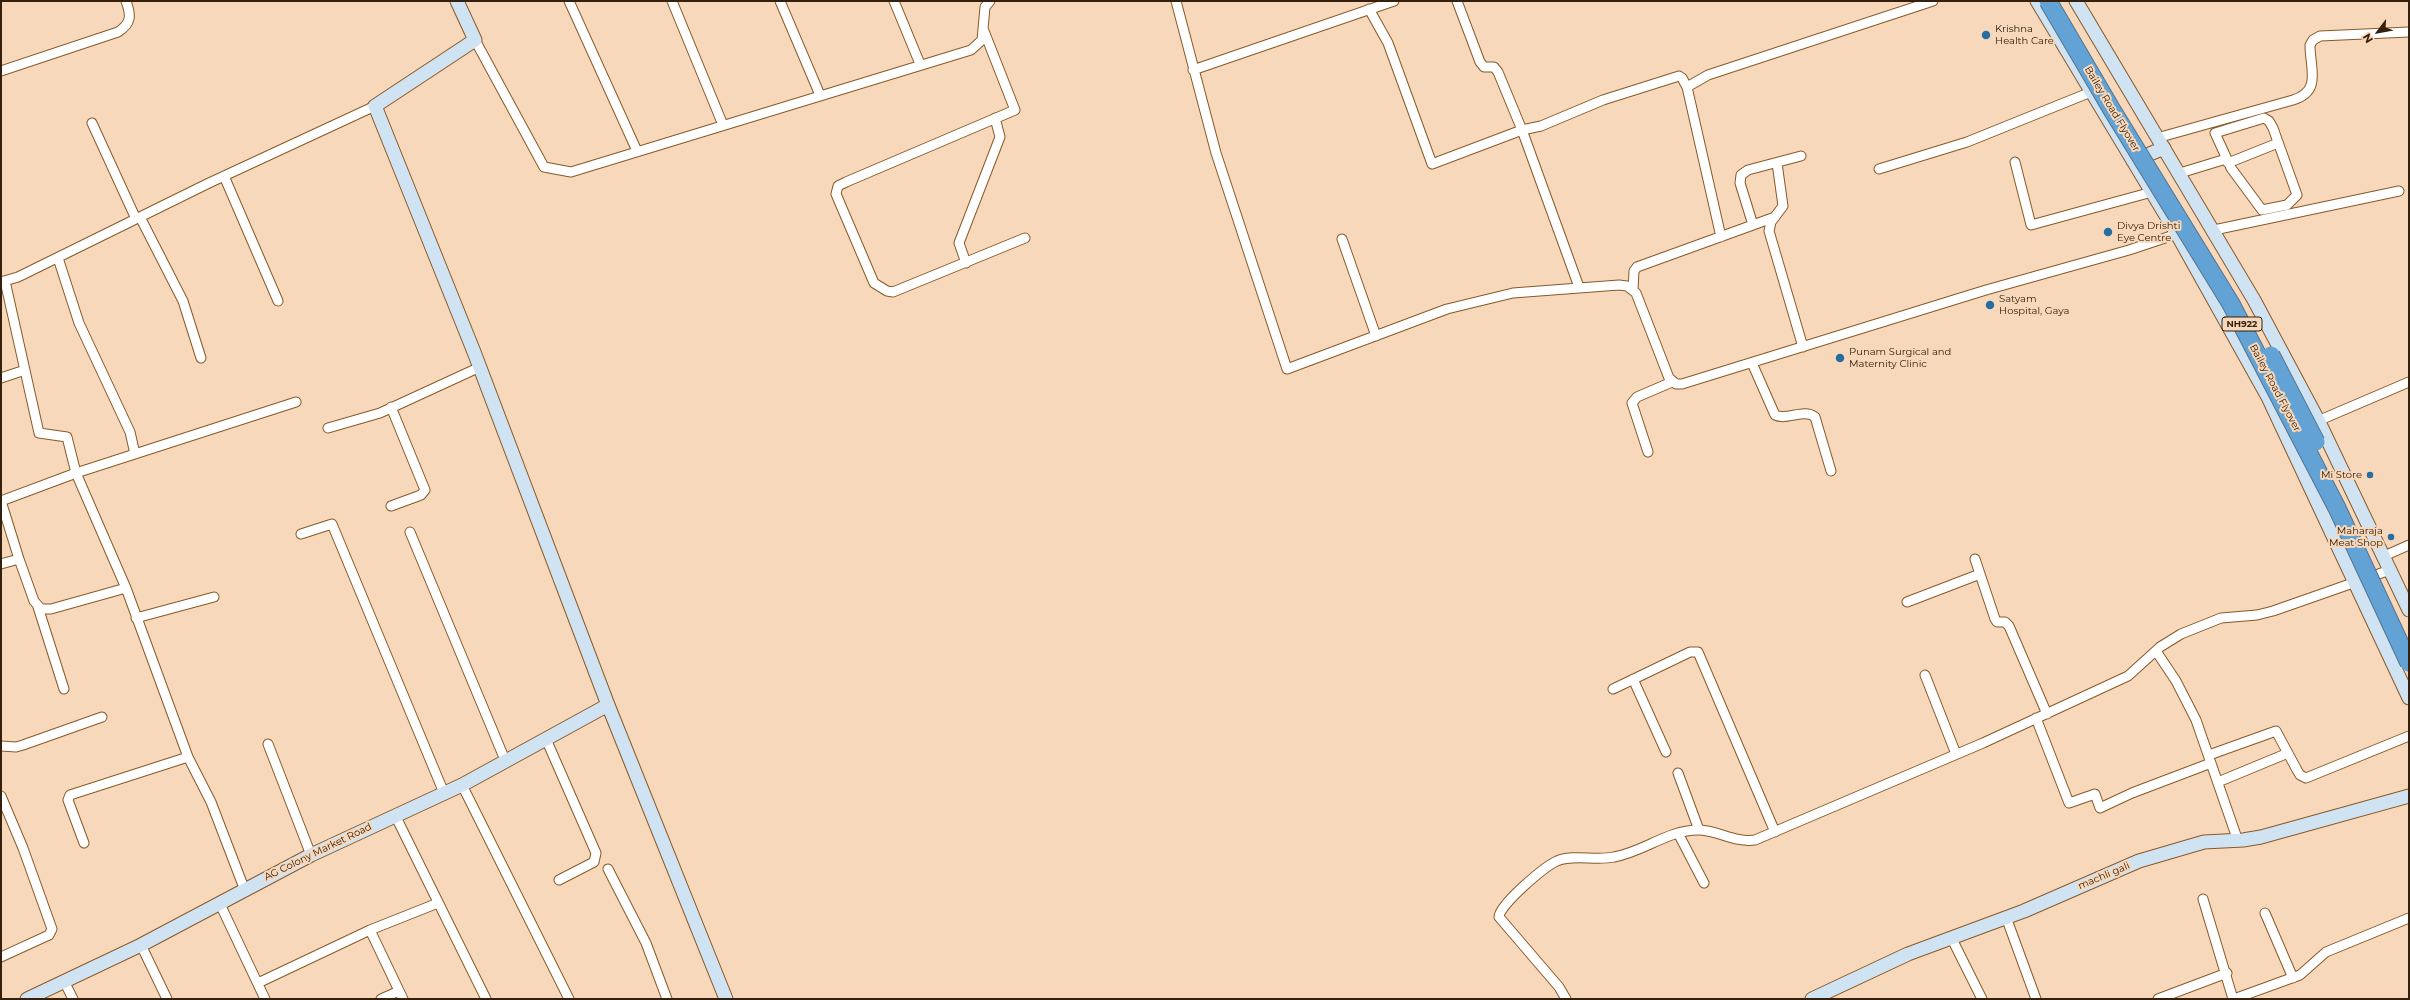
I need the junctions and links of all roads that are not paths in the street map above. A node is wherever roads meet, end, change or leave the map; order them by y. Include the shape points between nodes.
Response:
1 (126, 1) edge
2 (457, 1) edge
3 (569, 1) edge
4 (672, 1) edge
5 (780, 1) edge
6 (894, 1) edge
7 (990, 1) edge
8 (1176, 1) edge
9 (1394, 1) edge
10 (1457, 1) edge
11 (1933, 1) edge
12 (2037, 1) edge
13 (2048, 1) edge
14 (2061, 1) edge
15 (2076, 1) edge
16 (1369, 9) junction
17 (984, 31) junction
18 (2409, 32) edge
19 (475, 40) junction
20 (920, 64) junction
21 (1193, 70) junction
22 (1, 71) edge
23 (1687, 86) junction
24 (2091, 92) junction
25 (820, 95) junction
26 (375, 106) junction
27 (995, 118) junction
28 (92, 123) dead end
29 (723, 125) junction
30 (1522, 130) junction
31 (2160, 143) junction
32 (2278, 143) junction
33 (637, 152) junction
34 (1801, 156) dead end
35 (2133, 161) junction
36 (2227, 161) junction
37 (2015, 162) dead end
38 (1777, 163) junction
39 (1879, 170) dead end
40 (2180, 173) junction
41 (224, 176) junction
42 (2399, 191) dead end
43 (2152, 192) junction
44 (1775, 217) junction
45 (138, 218) junction
46 (1754, 225) junction
47 (2214, 230) junction
48 (2177, 234) junction
49 (1720, 237) junction
50 (1024, 238) dead end
51 (1342, 239) dead end
52 (58, 258) junction
53 (966, 263) junction
54 (2240, 275) junction
55 (3, 282) edge
56 (1579, 288) junction
57 (1633, 290) junction
58 (2210, 292) junction
59 (278, 301) dead end
60 (1376, 336) junction
61 (1803, 347) junction
62 (201, 358) dead end
63 (1752, 363) junction
64 (480, 368) junction
65 (25, 370) junction
66 (1, 378) edge
67 (1672, 382) junction
68 (2409, 382) edge
69 (296, 402) dead end
70 (391, 408) junction
71 (2318, 420) junction
72 (328, 428) dead end
73 (2287, 438) junction
74 (1648, 452) dead end
75 (135, 454) junction
76 (1831, 471) dead end
77 (76, 473) junction
78 (391, 506) dead end
79 (410, 532) dead end
80 (301, 534) dead end
81 (2409, 545) edge
82 (2384, 556) junction
83 (19, 559) junction
84 (1975, 559) dead end
85 (1, 564) edge
86 (2390, 570) junction
87 (1980, 574) junction
88 (2354, 584) junction
89 (126, 588) junction
90 (214, 597) dead end
91 (1907, 602) dead end
92 (38, 607) junction
93 (2409, 610) edge
94 (136, 618) junction
95 (2409, 636) edge
96 (2156, 650) junction
97 (2409, 663) edge
98 (1925, 675) dead end
99 (1633, 679) junction
100 (64, 689) dead end
101 (1613, 689) dead end
102 (2409, 698) edge
103 (608, 705) junction
104 (2047, 714) junction
105 (102, 716) dead end
106 (2036, 718) junction
107 (2409, 736) edge
108 (546, 738) junction
109 (268, 744) dead end
110 (1, 746) edge
111 (1666, 752) dead end
112 (2288, 753) junction
113 (1956, 754) junction
114 (188, 757) junction
115 (2210, 759) junction
116 (505, 760) junction
117 (1678, 773) dead end
118 (2218, 782) junction
119 (462, 785) junction
120 (444, 794) junction
121 (1, 796) edge
122 (2409, 796) edge
123 (394, 815) junction
124 (1699, 830) junction
125 (1775, 832) junction
126 (1678, 833) junction
127 (2238, 841) junction
128 (84, 844) dead end
129 (311, 855) junction
130 (608, 869) dead end
131 (559, 880) dead end
132 (1704, 883) dead end
133 (244, 888) junction
134 (2203, 899) dead end
135 (219, 902) junction
136 (438, 903) junction
137 (2265, 913) dead end
138 (2006, 917) junction
139 (2409, 918) edge
140 (370, 930) junction
141 (1951, 937) junction
142 (140, 945) junction
143 (1, 956) edge
144 (2227, 973) junction
145 (2293, 978) junction
146 (64, 981) junction
147 (258, 983) junction
148 (401, 995) edge
149 (27, 999) edge
150 (73, 999) edge
151 (167, 999) edge
152 (265, 999) edge
153 (382, 999) edge
154 (486, 999) edge
155 (568, 999) edge
156 (666, 999) edge
157 (726, 999) edge
158 (1566, 999) edge
159 (1812, 999) edge
160 (1982, 999) edge
161 (2036, 999) edge
162 (2158, 999) edge
163 (2234, 999) edge

1 - 22 street via 131,18 129,24 118,32
2 - 19 street
3 - 33 street
4 - 29 street
5 - 25 street
6 - 20 street
7 - 17 street via 985,7
8 - 21 street
9 - 16 street
10 - 30 street via 1480,62 1484,67 1496,69
11 - 23 street via 1708,75
12 - 24 street
13 - 97 highway, Bailey Road Flyover / NH922, bridge via 2232,304 2337,508
14 - 95 highway, Bailey Road Flyover / NH922, bridge via 2121,104 2241,298 2309,428
15 - 31 street
16 - 21 street
16 - 30 street via 1388,43 1432,164
17 - 20 street via 982,40 971,50 953,58
17 - 27 street via 1015,110
18 - 31 street via 2320,36 2310,45 2312,86 2306,95
19 - 26 street
19 - 33 street via 544,168 571,172
20 - 25 street
21 - 60 street via 1216,153 1287,369
23 - 30 street via 1682,78 1676,77 1620,94 1541,126
23 - 49 street
24 - 35 street
24 - 39 street via 1967,142
25 - 29 street
26 - 41 street
26 - 64 street
27 - 53 street via 1000,136 959,243
27 - 53 street via 846,182 836,190 874,283 879,288 893,292
28 - 45 street
29 - 33 street
30 - 56 street
31 - 35 street
31 - 40 street
32 - 36 street
32 - 36 street via 2269,121 2264,118 2215,133
32 - 36 street via 2297,195 2287,205 2262,210
34 - 38 street
35 - 43 street
36 - 40 street
37 - 43 street via 2031,225
38 - 44 street via 1783,201 1782,209
38 - 46 street via 1748,170 1741,175 1740,183
40 - 47 street
41 - 45 street
41 - 59 street
42 - 47 street
43 - 48 street
44 - 46 street
44 - 61 street via 1769,231
45 - 52 street
45 - 62 street via 183,301
46 - 49 street
47 - 54 street
48 - 58 street
48 - 61 street
49 - 57 street via 1637,267 1634,271
50 - 53 street
51 - 60 street
52 - 55 street
52 - 75 street via 79,323 130,432
54 - 58 street
54 - 71 street
55 - 65 street
56 - 57 street via 1619,285
56 - 60 street via 1513,293 1448,309
57 - 67 street via 1640,300 1666,373
58 - 73 street via 2268,397
61 - 63 street
63 - 67 street via 1682,384
63 - 76 street via 1775,415 1780,417 1810,414 1814,417
64 - 70 street
64 - 103 street
65 - 66 street
65 - 77 street via 39,433 67,436
67 - 74 street via 1637,397 1632,402
68 - 71 street
69 - 75 street
70 - 72 street
70 - 78 street via 426,490 421,495
71 - 73 street
71 - 82 street
73 - 88 street
75 - 77 street
77 - 83 street via 1,501
77 - 89 street
79 - 116 street
80 - 120 street via 332,524
81 - 82 street
82 - 86 street
83 - 85 street
83 - 92 street
84 - 87 street
86 - 88 street
86 - 93 street
87 - 91 street
87 - 104 street via 1995,619 1997,622 2006,622 2009,626
88 - 96 street via 2257,615 2232,616 2206,623 2181,634
88 - 102 street
89 - 92 street via 51,609
89 - 94 street
90 - 94 street
92 - 100 street
94 - 114 street
96 - 104 street via 2128,676
96 - 115 street via 2191,708
98 - 113 street
99 - 101 street
99 - 111 street
99 - 125 street via 1690,652 1698,652
103 - 108 street, AG Colony Market Road
103 - 157 street
104 - 106 street
105 - 110 street via 23,745
106 - 113 street
106 - 115 street via 2070,803 2095,794 2100,808
107 - 112 street via 2306,778 2300,775
108 - 116 street, AG Colony Market Road
108 - 131 street via 596,853 594,862
109 - 129 street
112 - 115 street via 2280,735 2273,731
112 - 118 street
113 - 125 street
114 - 128 street via 70,795 68,800
114 - 133 street via 211,802
115 - 118 street
116 - 119 street, AG Colony Market Road
117 - 124 street
118 - 127 street
119 - 120 street, AG Colony Market Road
119 - 155 street
120 - 123 street, AG Colony Market Road
121 - 143 street via 52,929 49,935
122 - 127 street, machli gali
123 - 129 street, AG Colony Market Road
123 - 136 street
124 - 125 street via 1746,841
124 - 126 street
126 - 132 street
126 - 158 street via 1617,857 1600,860 1558,860 1543,870 1501,909 1500,921 1538,961
127 - 138 street, machli gali via 2204,842 2146,858
129 - 133 street, AG Colony Market Road
130 - 156 street via 646,943
133 - 135 street, AG Colony Market Road
134 - 144 street
135 - 142 street, AG Colony Market Road
135 - 147 street
136 - 140 street
136 - 154 street
137 - 145 street
138 - 141 street, machli gali
138 - 161 street
139 - 145 street via 2326,952 2314,960 2304,972
140 - 147 street
140 - 148 street
141 - 159 street, machli gali
141 - 160 street
142 - 146 street, AG Colony Market Road
142 - 151 street
144 - 162 street
144 - 163 street
145 - 163 street
146 - 149 street, AG Colony Market Road
146 - 150 street
147 - 152 street
148 - 153 street

